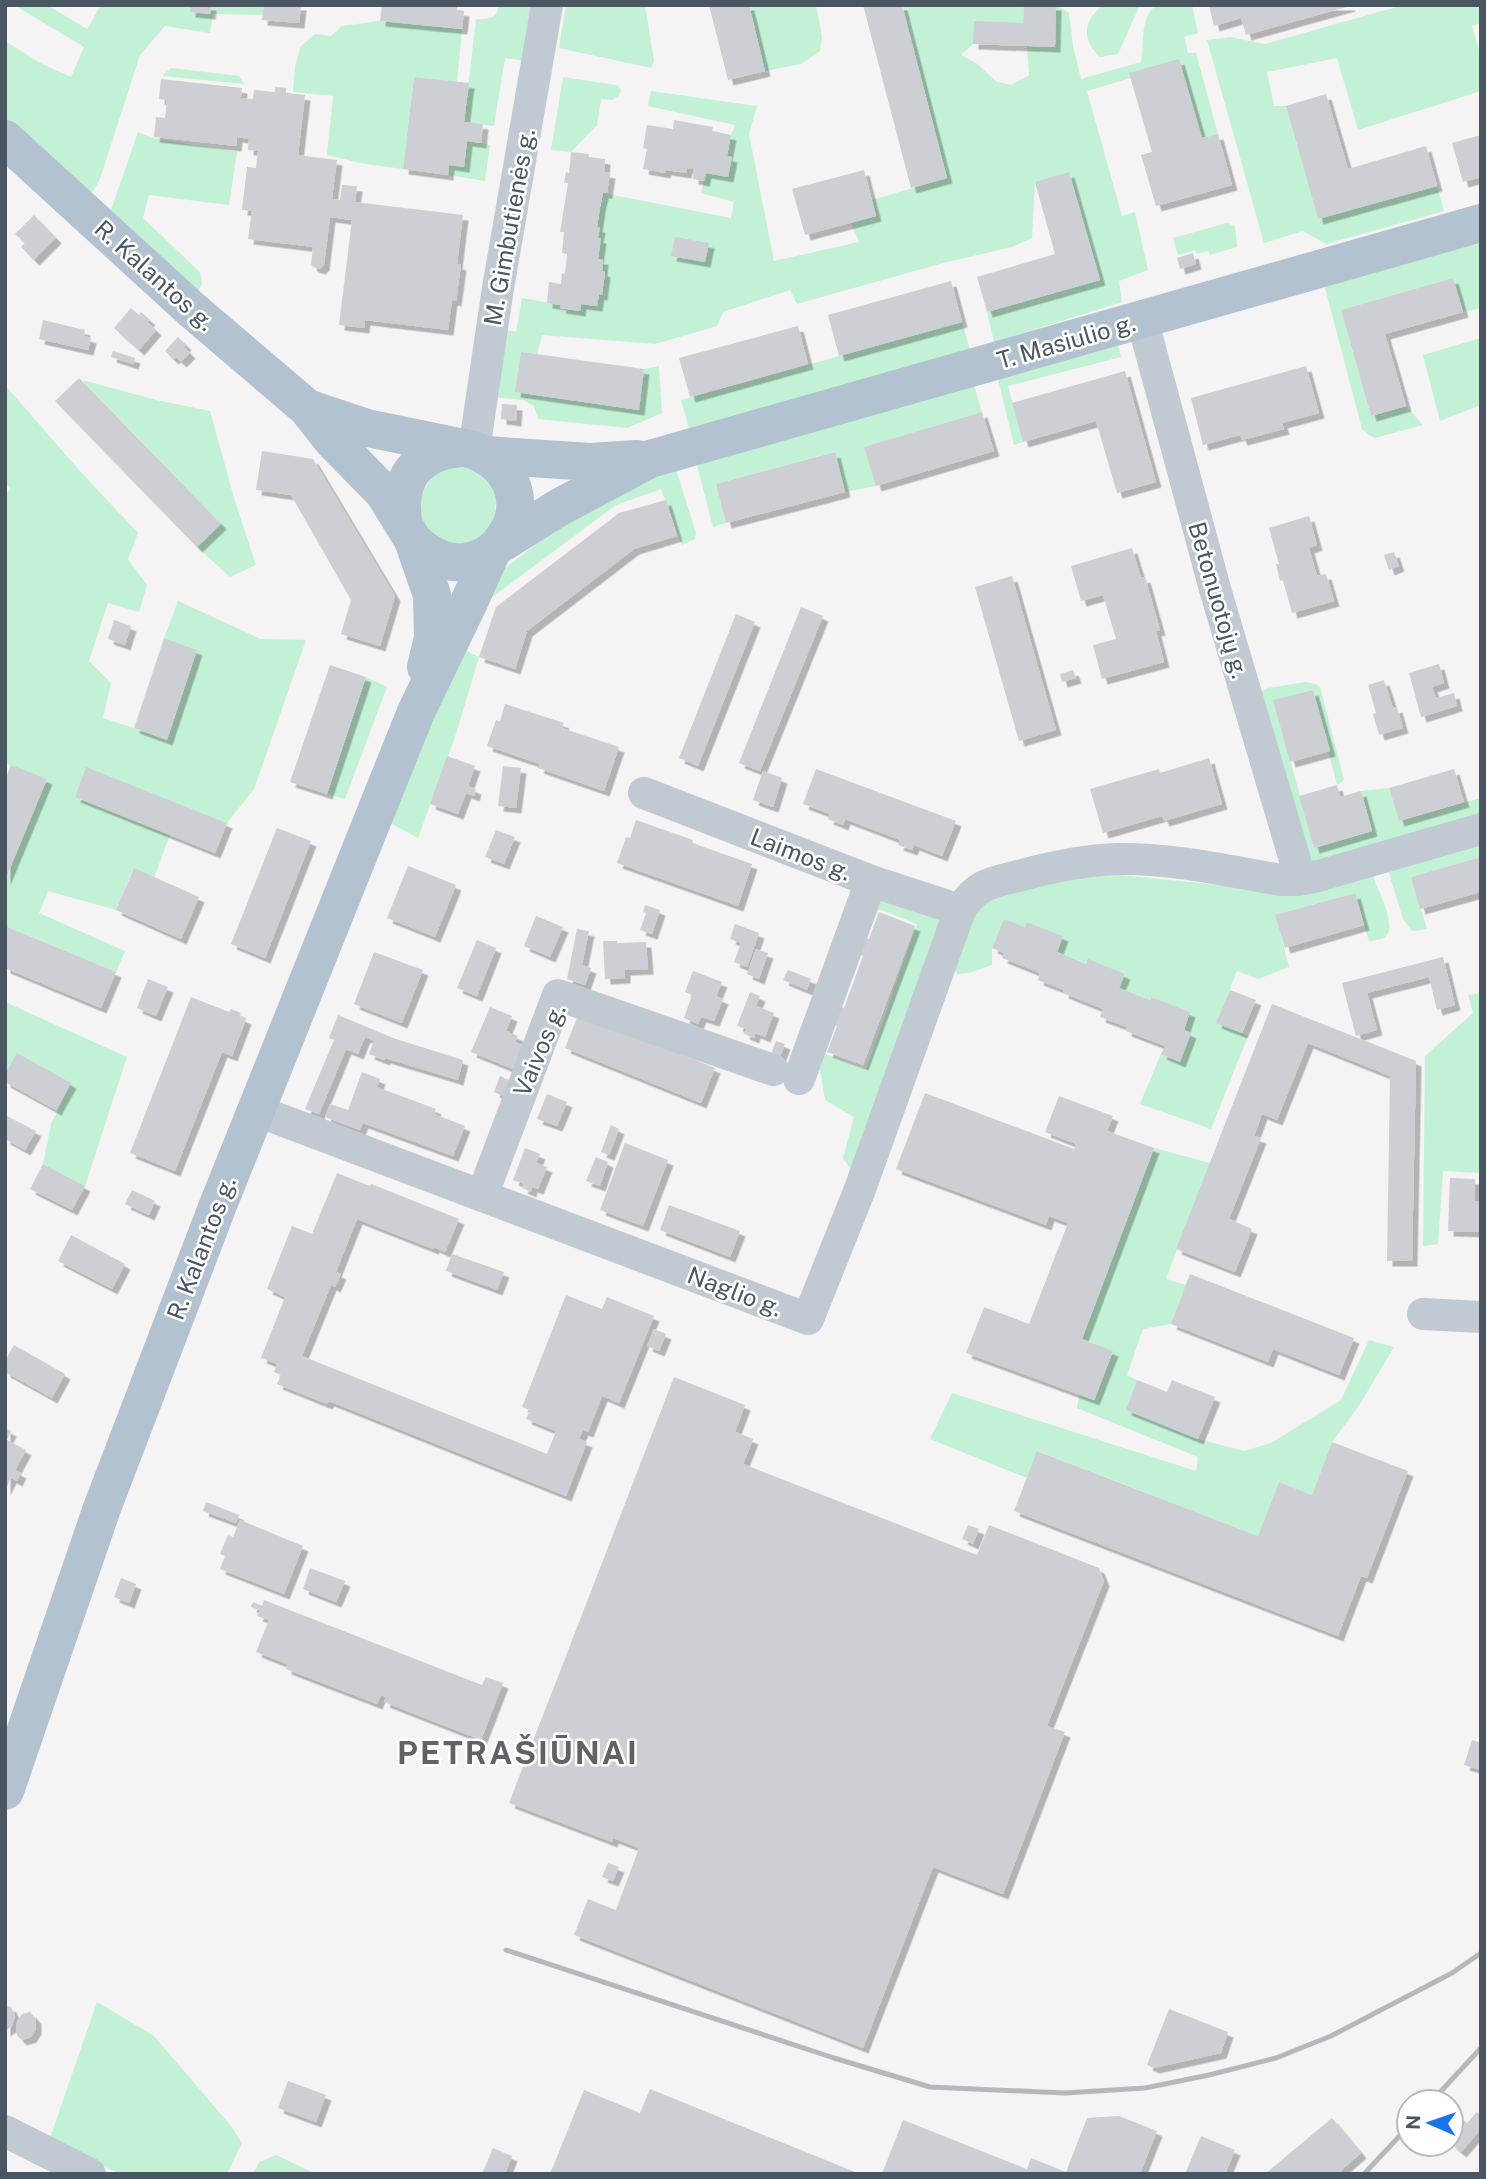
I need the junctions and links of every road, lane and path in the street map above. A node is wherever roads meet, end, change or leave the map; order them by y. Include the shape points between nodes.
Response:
1 (547, 5) edge
2 (5, 139) edge
3 (1481, 223) edge
4 (1142, 319) junction
5 (307, 408) junction
6 (474, 451) junction
7 (650, 458) junction
8 (408, 532) junction
9 (496, 548) junction
10 (416, 712) junction
11 (643, 793) dead end
12 (1481, 829) edge
13 (1298, 880) junction
14 (871, 881) junction
15 (960, 910) junction
16 (255, 1110) junction
17 (482, 1196) junction
18 (1423, 1314) dead end
19 (1481, 1317) edge
20 (15, 1729) edge
21 (5, 1791) edge
22 (5, 2132) edge
23 (90, 2174) edge

1 - 6 street, M. Gimbutienės g.
2 - 5 main road, R. Kalantos g.
3 - 4 main road, T. Masiulio g.
4 - 7 main road, T. Masiulio g.
4 - 13 street, Betonuotojų g.
5 - 6 main road, R. Kalantos g. via 367,428
5 - 8 main road, R. Kalantos g. via 384,493
6 - 7 main road, T. Masiulio g. via 590,462
6 - 8 main road, R. Kalantos g. via 433,453 412,471 401,497
6 - 9 main road, R. Kalantos g. via 499,464 515,496 510,531
7 - 9 main road, T. Masiulio g.
8 - 9 main road, R. Kalantos g. via 429,554 449,562 471,561
8 - 10 main road, R. Kalantos g. via 432,595 433,638
9 - 10 main road, R. Kalantos g.
10 - 16 main road, R. Kalantos g.
11 - 14 street, Laimos g.
12 - 13 street
13 - 15 street via 1155,860 1115,859 1047,869 983,886
14 - 15 street, Laimos g.
14 - 17 street, Vaivos g. via 786,1075 558,995
15 - 17 street, Naglio g. via 808,1319
16 - 17 street, Naglio g.
16 - 20 main road, R. Kalantos g.
18 - 19 street
20 - 21 main road, R. Kalantos g.
22 - 23 street

